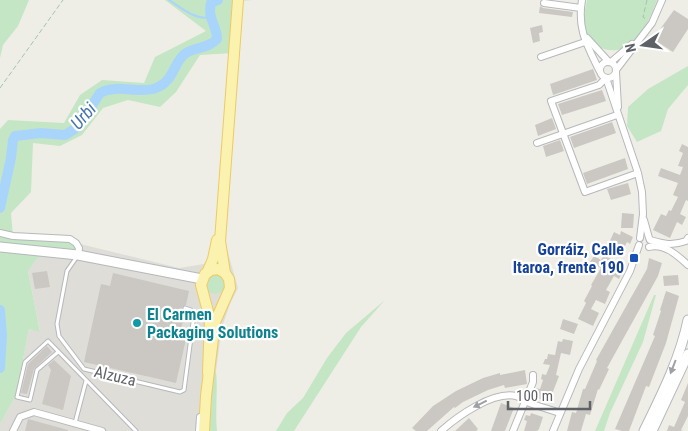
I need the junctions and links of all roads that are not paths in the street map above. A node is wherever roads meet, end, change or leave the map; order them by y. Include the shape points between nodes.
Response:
1 (238, 0) edge
2 (582, 0) edge
3 (662, 0) edge
4 (544, 3) dead end
5 (581, 8) junction
6 (652, 23) junction
7 (580, 25) junction
8 (585, 42) junction
9 (541, 58) dead end
10 (610, 62) junction
11 (599, 70) junction
12 (616, 71) junction
13 (606, 78) junction
14 (617, 115) junction
15 (621, 126) junction
16 (564, 134) junction
17 (537, 143) dead end
18 (638, 173) junction
19 (225, 178) junction
20 (643, 214) junction
21 (0, 233) edge
22 (640, 238) junction
23 (649, 239) junction
24 (687, 240) edge
25 (639, 245) junction
26 (0, 247) edge
27 (648, 247) junction
28 (78, 255) junction
29 (688, 264) edge
30 (225, 273) junction
31 (204, 276) junction
32 (203, 291) junction
33 (226, 294) junction
34 (186, 308) dead end
35 (688, 325) edge
36 (58, 352) junction
37 (688, 354) edge
38 (208, 373) junction
39 (533, 375) dead end
40 (86, 380) junction
41 (206, 396) junction
42 (525, 401) junction
43 (560, 413) junction
44 (75, 424) junction
45 (13, 431) edge
46 (102, 431) edge
47 (136, 431) edge
48 (199, 431) edge
49 (204, 431) edge
50 (442, 431) edge
51 (513, 431) edge
52 (553, 431) edge
53 (644, 431) edge
54 (652, 431) edge

1 - 19 main road
2 - 5 street
3 - 6 street
4 - 5 street
5 - 7 street
6 - 10 street
6 - 12 street
7 - 8 street
7 - 10 street via 588,41
8 - 9 street
8 - 11 street
10 - 11 street via 602,64
10 - 12 street
11 - 13 street
12 - 13 street via 611,78
12 - 15 street
13 - 14 street
13 - 16 street via 599,85 551,101
14 - 15 street
14 - 16 street
15 - 18 street
16 - 17 street
16 - 18 street via 585,192
18 - 20 street
19 - 30 main road via 220,241
19 - 31 main road via 217,241 213,259
20 - 22 street
20 - 23 street
21 - 28 street via 70,239 79,248
22 - 23 street via 646,236
22 - 25 street
23 - 24 street via 675,245
23 - 27 street
25 - 27 street
25 - 43 street via 630,271
26 - 28 street
27 - 29 street via 671,250
28 - 31 street
28 - 34 lane, Alzuza via 67,271 57,324 59,336 84,369 180,392 184,390 194,315
30 - 31 main road via 218,269
30 - 33 main road via 230,279
31 - 32 main road
32 - 33 main road via 214,298
32 - 38 main road via 210,319
33 - 38 main road via 215,322
35 -> 53 street
36 - 36 lane via 48,340 26,362 17,397 30,400 37,370
36 - 40 lane
37 - 54 street
38 - 41 main road
39 - 42 street
40 - 44 lane
40 - 47 lane
41 - 48 street
41 - 49 main road
42 - 43 street
42 -> 50 street via 517,396 497,397 480,404
42 - 51 street
43 - 52 street
44 - 45 street via 34,412 20,417
44 - 46 street

